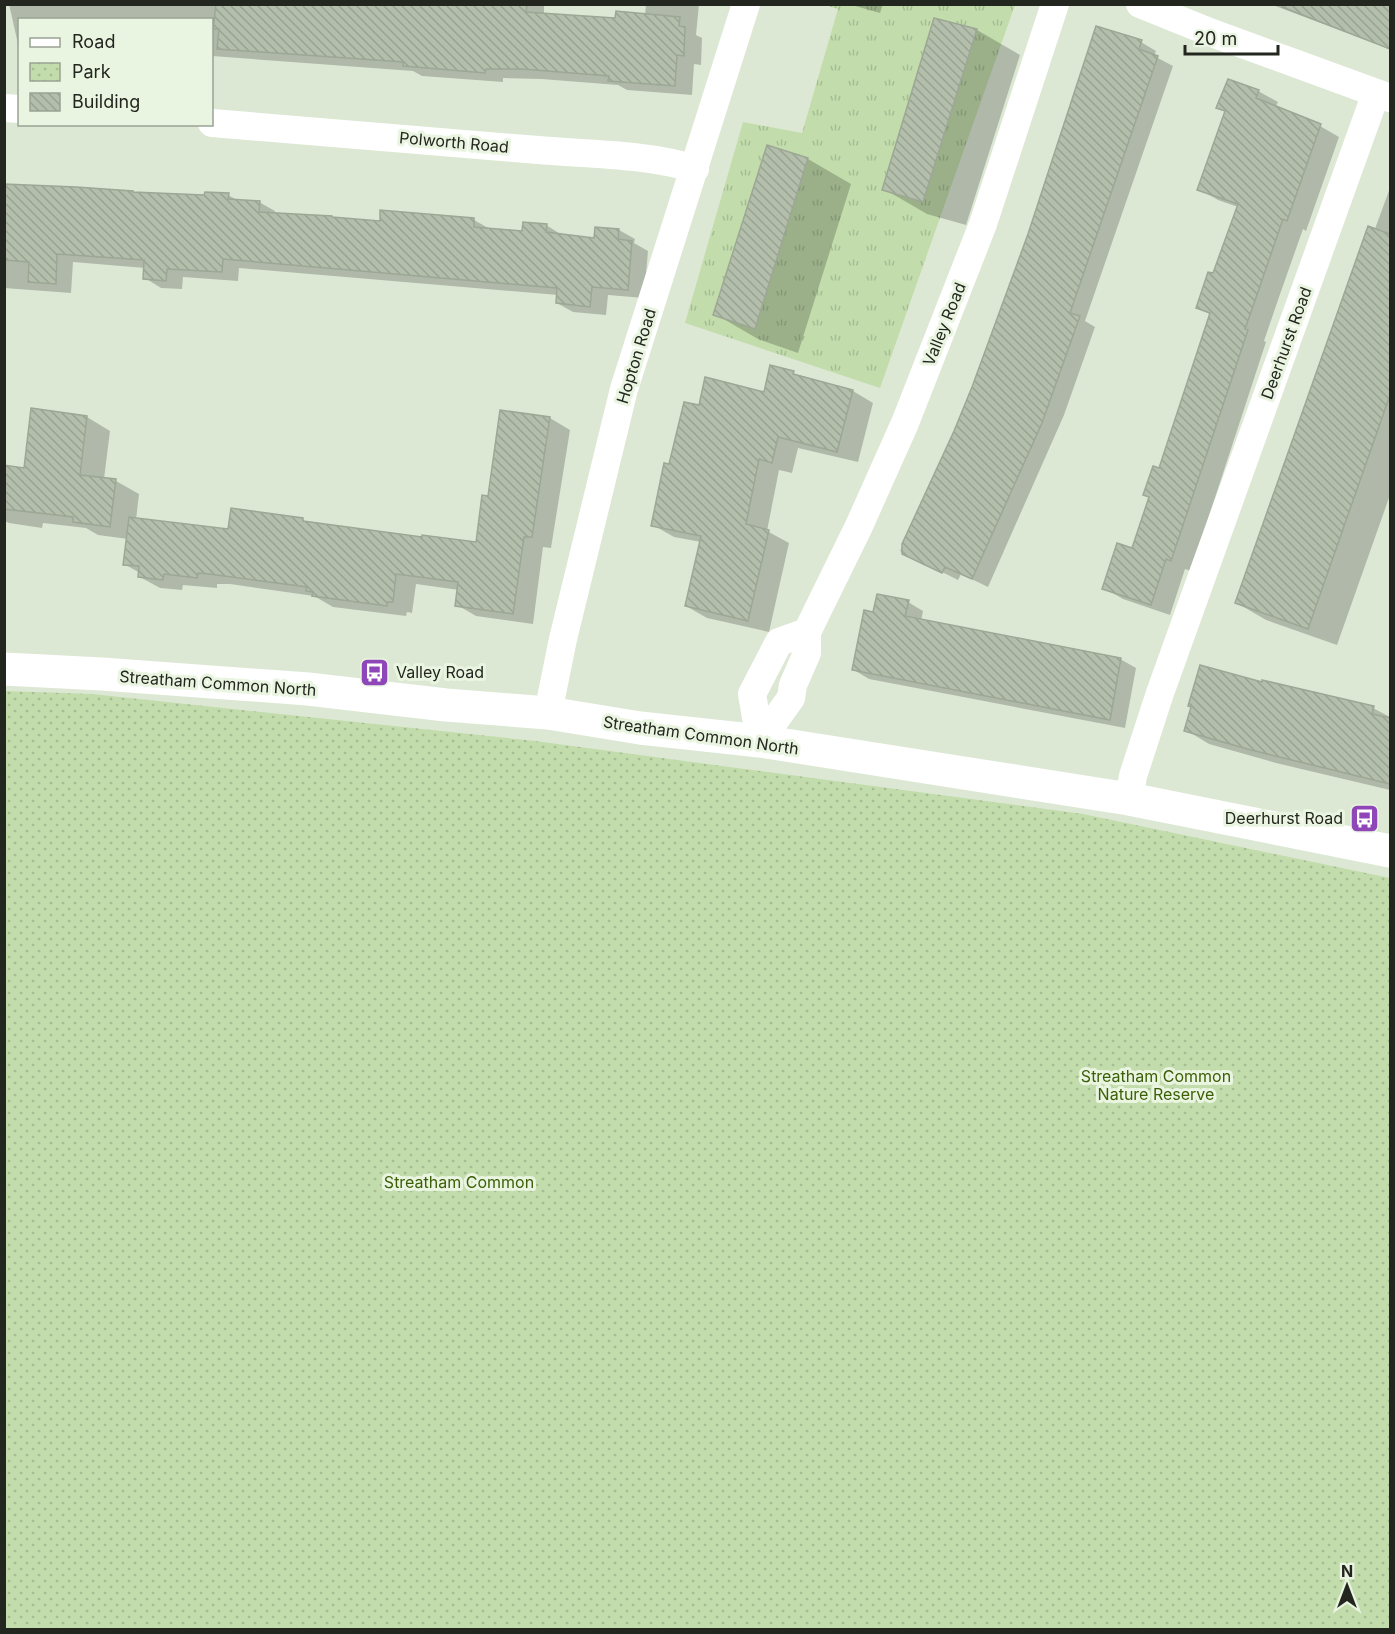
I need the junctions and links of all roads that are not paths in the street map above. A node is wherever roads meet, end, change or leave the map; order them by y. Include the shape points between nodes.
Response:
1 (746, 4) edge
2 (1055, 4) edge
3 (1140, 4) edge
4 (1383, 96) edge
5 (213, 123) edge
6 (695, 169) junction
7 (807, 633) junction
8 (4, 669) edge
9 (548, 713) junction
10 (760, 741) junction
11 (1130, 799) junction
12 (1390, 851) edge

1 - 6 street, Hopton Road
2 - 7 street, Valley Road via 983,225 879,484
3 - 4 street
4 - 11 street, Deerhurst Road via 1160,693 1133,776
5 - 6 street, Polworth Road via 646,159
6 - 9 street, Hopton Road via 624,389
7 - 10 street, Valley Road via 807,653 791,698
7 - 10 street via 779,642 752,694
8 - 9 main road, Streatham Common North via 308,689
9 - 10 main road, Streatham Common North
10 - 11 main road, Streatham Common North
11 - 12 main road, Streatham Common North

